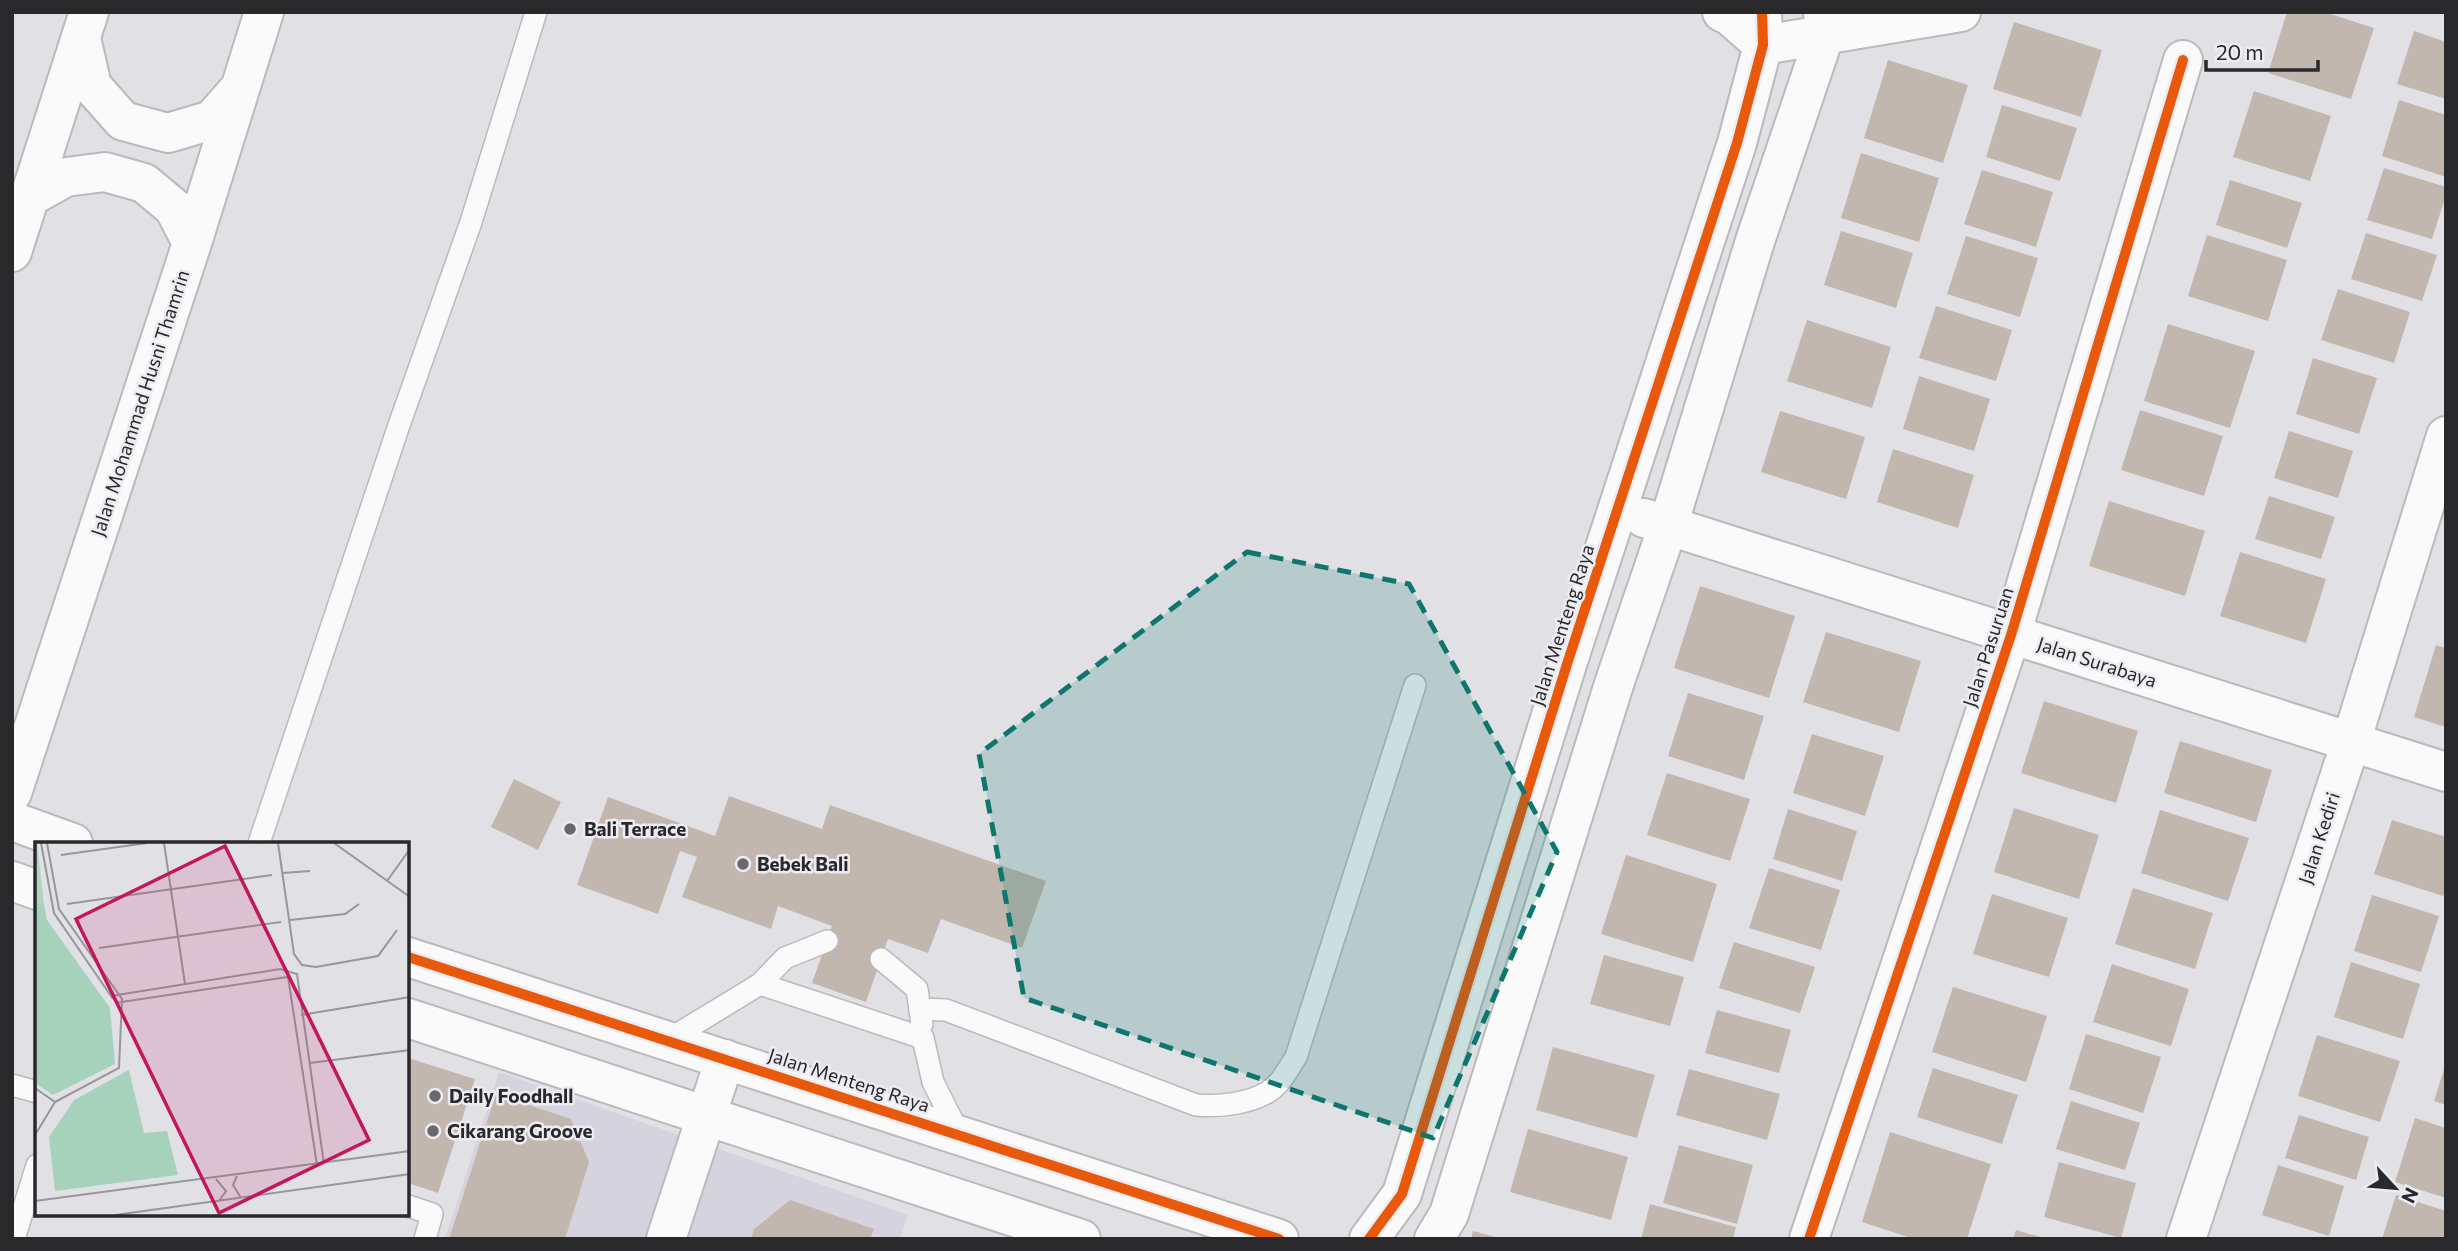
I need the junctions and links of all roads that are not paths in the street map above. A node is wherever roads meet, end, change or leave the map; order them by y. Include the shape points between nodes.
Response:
1 (264, 12) edge
2 (536, 12) edge
3 (1961, 12) edge
4 (1742, 19) edge
5 (1824, 23) edge
6 (85, 25) edge
7 (2183, 60) dead end
8 (243, 85) junction
9 (19, 221) edge
10 (192, 243) junction
11 (2446, 436) edge
12 (1617, 510) junction
13 (1668, 526) junction
14 (2011, 635) junction
15 (1415, 685) dead end
16 (2351, 743) junction
17 (2446, 772) edge
18 (12, 793) edge
19 (12, 821) edge
20 (70, 842) edge
21 (259, 842) edge
22 (12, 881) edge
23 (35, 889) edge
24 (827, 941) dead end
25 (410, 958) edge
26 (881, 959) dead end
27 (760, 984) junction
28 (920, 1009) junction
29 (410, 1019) edge
30 (923, 1038) junction
31 (668, 1040) junction
32 (725, 1059) junction
33 (12, 1085) edge
34 (35, 1091) edge
35 (707, 1116) junction
36 (959, 1134) junction
37 (35, 1171) edge
38 (1076, 1173) junction
39 (410, 1207) edge
40 (1066, 1236) edge
41 (14, 1239) edge
42 (425, 1239) edge
43 (666, 1239) edge
44 (1279, 1239) edge
45 (1369, 1239) edge
46 (1434, 1239) edge
47 (1809, 1239) edge
48 (2186, 1239) edge

1 - 8 street, Jalan Mohammad Husni Thamrin
2 - 21 lane via 471,222
3 - 5 street, Jalan Menteng Raya
4 - 5 street, Jalan Menteng Raya
4 - 12 street, Jalan Menteng Raya via 1737,144
5 - 13 street
6 - 8 street via 92,86 123,121 168,133 179,130 212,120
6 - 9 street
7 - 14 street, Jalan Pasuruan
8 - 10 street, Jalan Mohammad Husni Thamrin
9 - 10 street via 66,177 105,172 144,183 174,208
10 - 18 street, Jalan Mohammad Husni Thamrin
11 - 16 street, Jalan Kediri
12 - 13 street, Jalan Surabaya
12 - 45 street, Jalan Menteng Raya via 1402,1194
13 - 14 street, Jalan Surabaya
13 - 46 street via 1614,684 1449,1214
14 - 16 street, Jalan Surabaya
14 - 47 street, Jalan Pasuruan
15 - 28 lane via 1296,1057 1267,1093 1218,1107 1196,1105 946,1010
16 - 17 street, Jalan Surabaya
16 - 48 street, Jalan Kediri
19 - 20 street
22 - 23 street
24 - 27 lane via 785,958
25 - 31 street, Jalan Menteng Raya
26 - 28 lane via 917,989
27 - 30 lane
27 - 31 lane
28 - 30 lane
29 - 35 street
30 - 36 lane via 933,1082
31 - 32 street, Jalan Menteng Raya
32 - 35 street
32 - 36 street, Jalan Menteng Raya
33 - 34 lane
35 - 40 street
35 - 43 street
36 - 38 street, Jalan Menteng Raya
37 - 41 lane
38 - 40 street
38 - 44 street, Jalan Menteng Raya
39 - 42 lane via 432,1214

